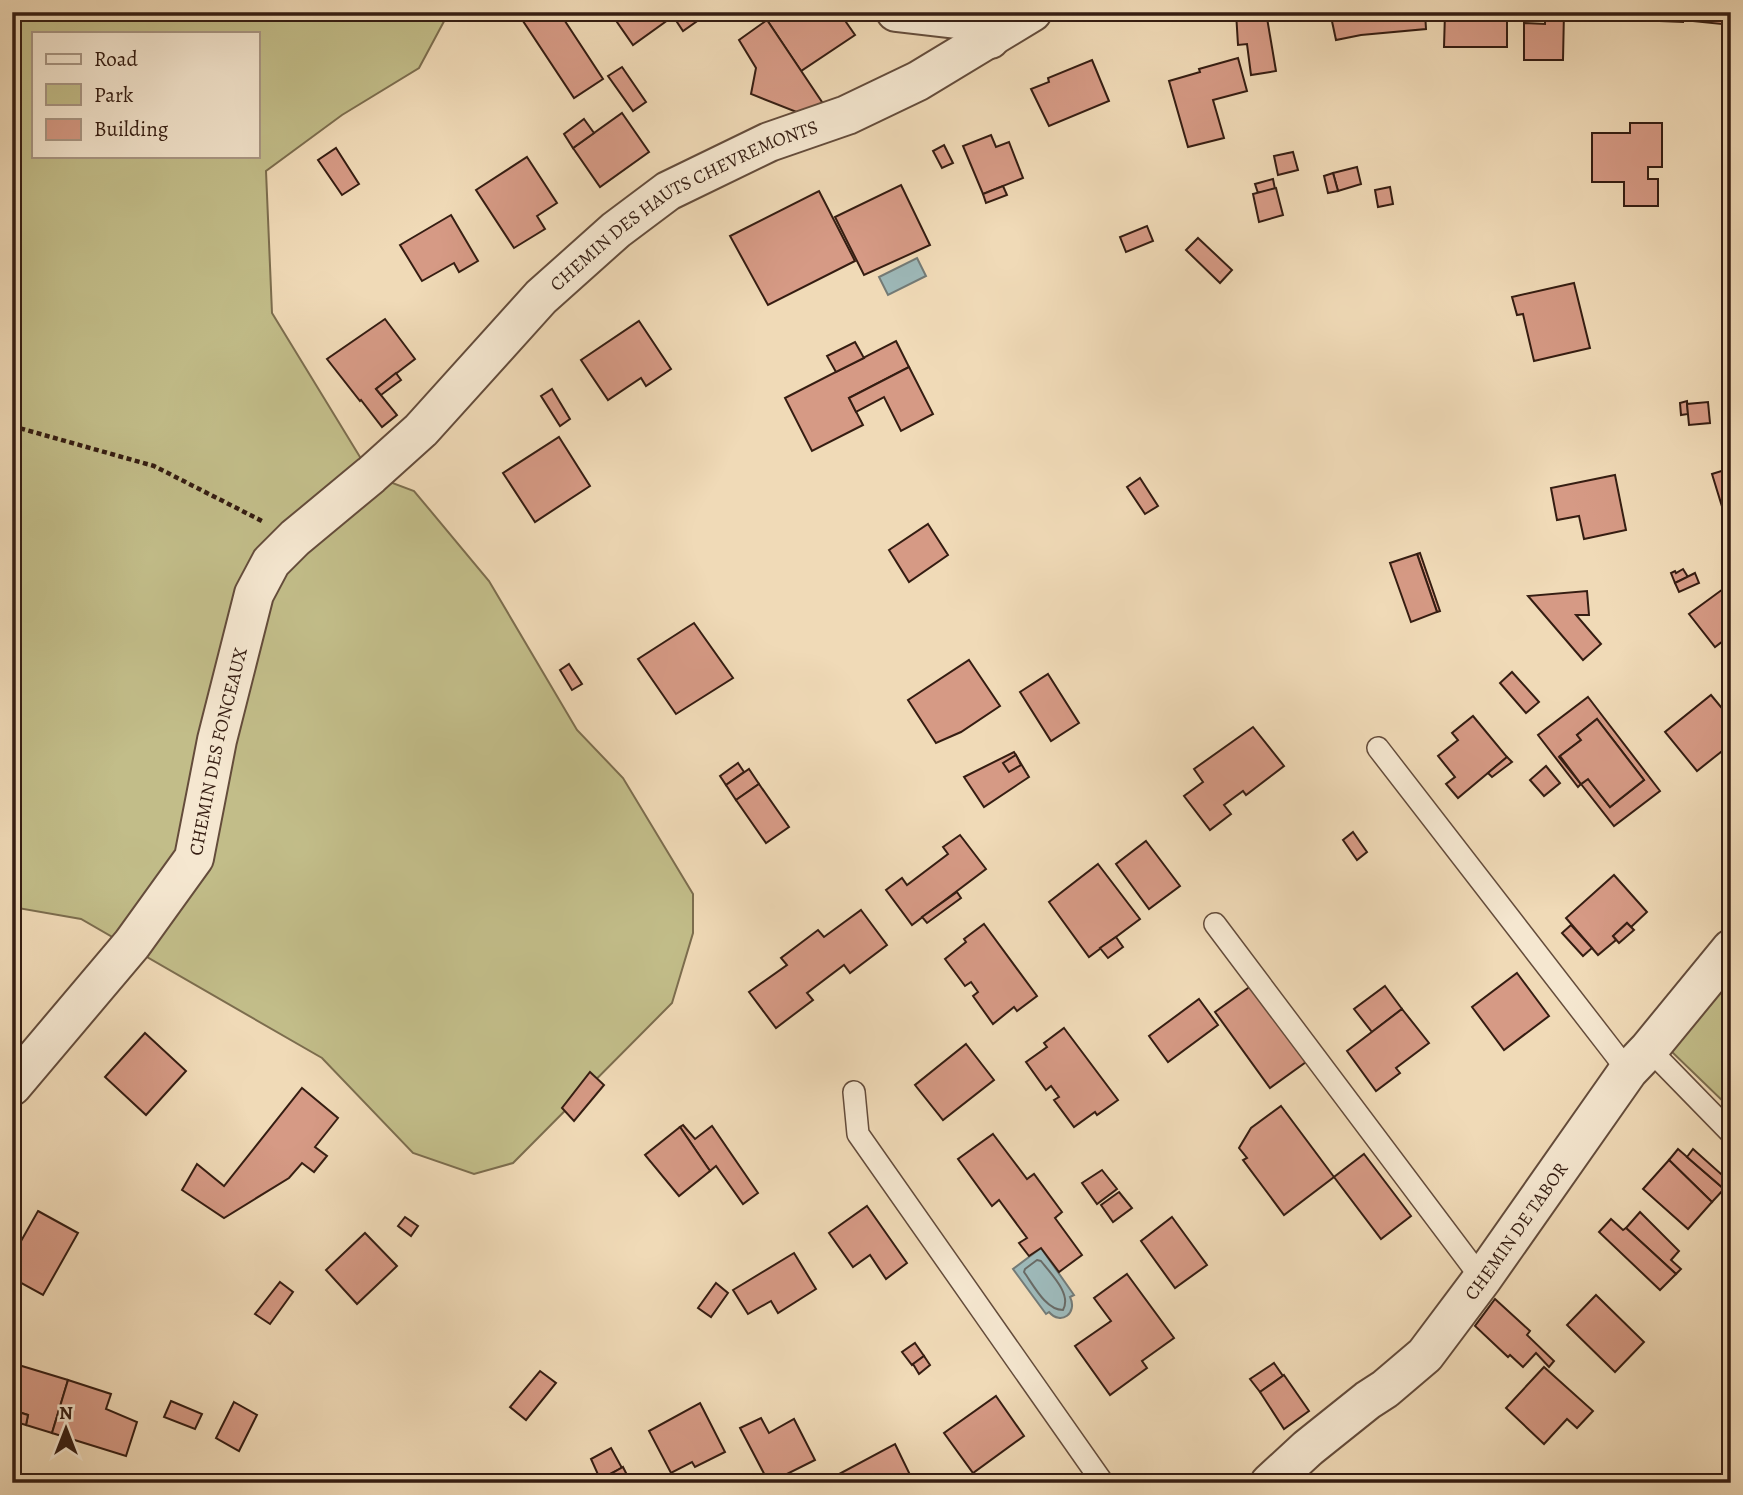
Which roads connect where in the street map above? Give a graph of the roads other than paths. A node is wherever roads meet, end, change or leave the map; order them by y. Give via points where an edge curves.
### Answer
1 (896, 12) edge
2 (1032, 12) edge
3 (990, 39) junction
4 (421, 430) joint
5 (1378, 748) dead end
6 (1215, 924) dead end
7 (1731, 949) edge
8 (1639, 1060) junction
9 (12, 1086) edge
10 (853, 1092) dead end
11 (1731, 1133) edge
12 (1482, 1279) junction
13 (1102, 1483) edge
14 (1270, 1483) edge

1 - 3 street via 965,20
2 - 3 street, CHEMIN DES HAUTS CHEVREMONTS
3 - 4 street, CHEMIN DES HAUTS CHEVREMONTS via 847,115 769,142 668,191 541,296
4 - 9 street, CHEMIN DES FONCEAUX via 271,562 254,594 194,859 132,944
5 - 8 lane
6 - 12 lane
7 - 8 street, CHEMIN DE TABOR
8 - 11 lane
8 - 12 street, CHEMIN DE TABOR
10 - 13 lane via 858,1134
12 - 14 street, CHEMIN DE TABOR via 1426,1355

